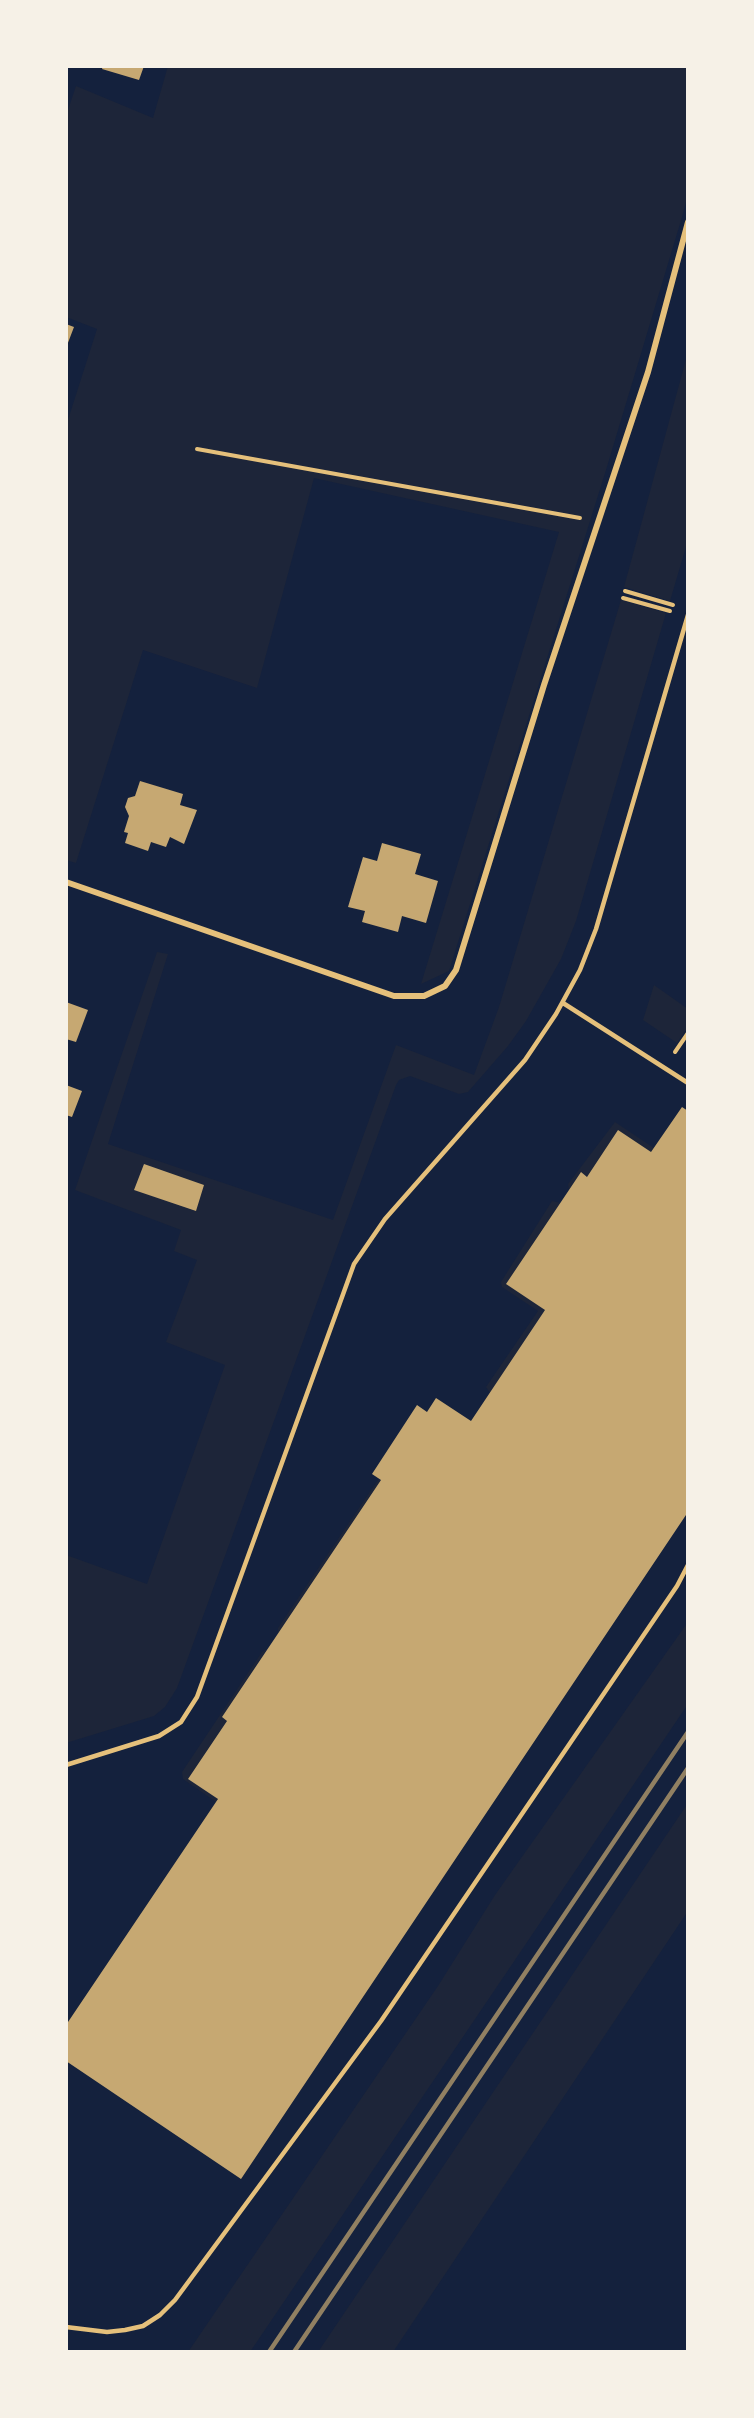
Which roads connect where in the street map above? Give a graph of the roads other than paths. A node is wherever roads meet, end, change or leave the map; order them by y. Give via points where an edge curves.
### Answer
1 (688, 222) edge
2 (688, 615) edge
3 (66, 882) edge
4 (563, 1003) junction
5 (688, 1083) edge
6 (688, 1565) edge
7 (66, 1765) edge
8 (66, 2327) edge

1 - 3 street via 648,372 544,685 456,970 445,986 424,996 394,996
2 - 4 lane via 596,929
4 - 5 lane
4 - 7 lane via 525,1060 385,1219 354,1264 190,1710 171,1730 154,1739
6 - 8 lane via 381,2021 175,2300 143,2326 107,2332

